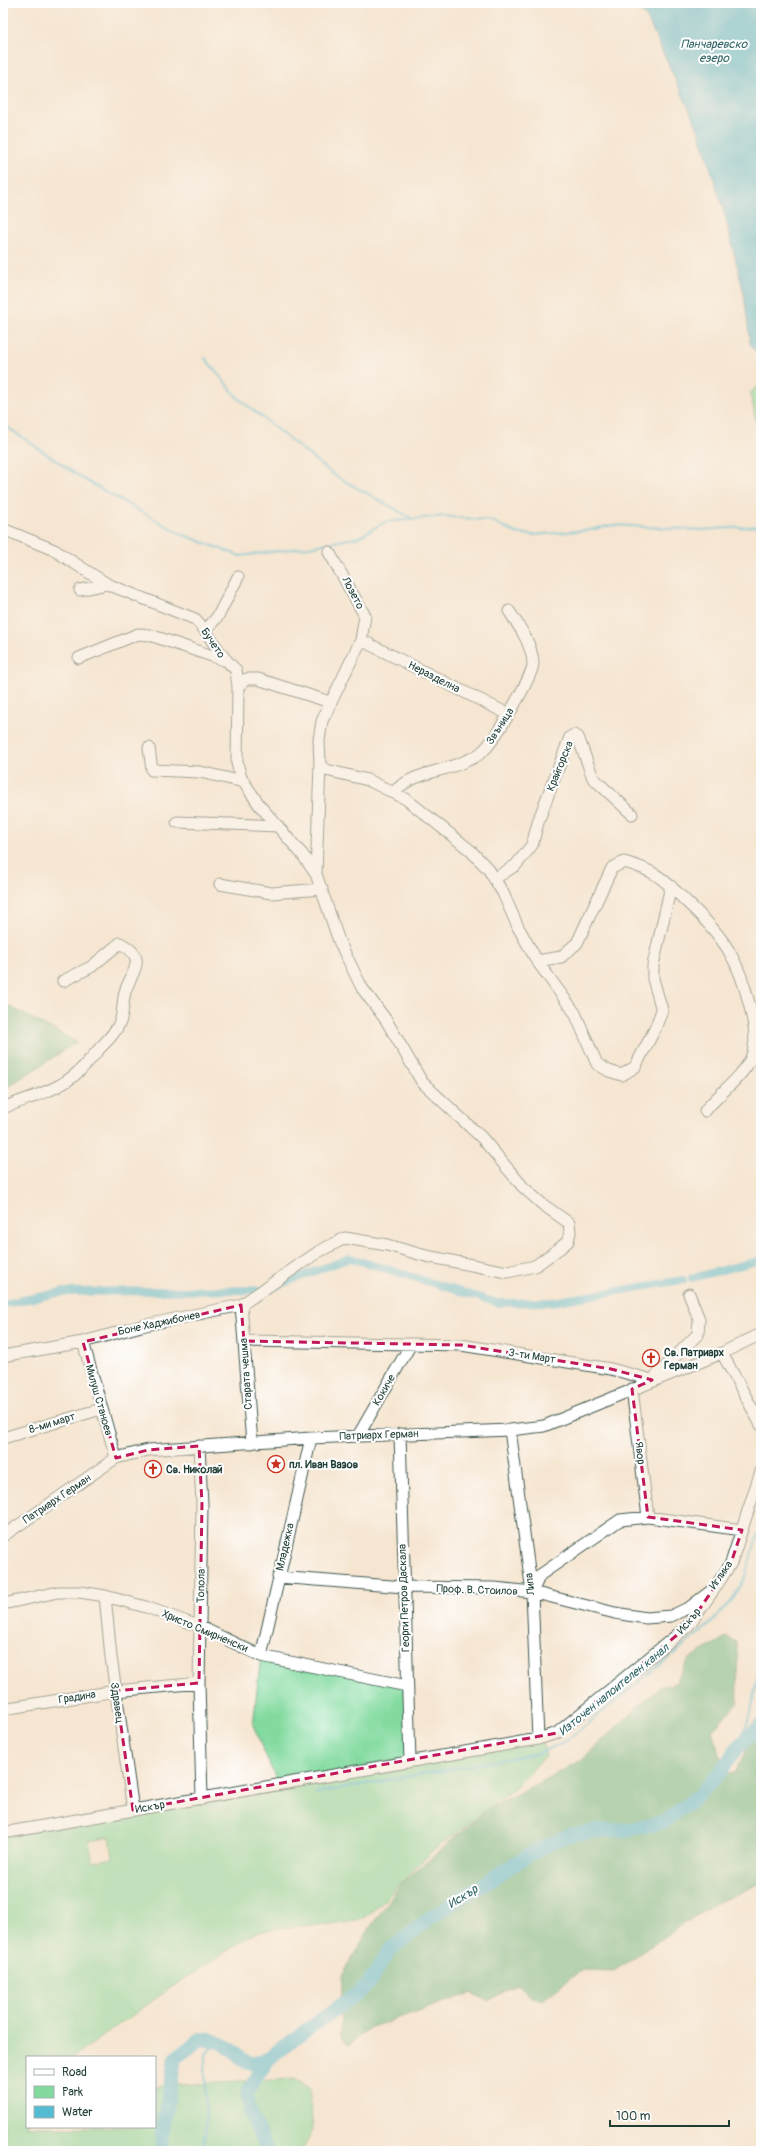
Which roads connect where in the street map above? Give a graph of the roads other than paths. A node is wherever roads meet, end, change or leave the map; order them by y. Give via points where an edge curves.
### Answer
1 (3, 529) edge
2 (329, 552) dead end
3 (238, 577) dead end
4 (107, 584) junction
5 (80, 590) dead end
6 (509, 611) dead end
7 (206, 630) junction
8 (361, 640) junction
9 (78, 658) dead end
10 (224, 660) junction
11 (238, 687) junction
12 (330, 702) junction
13 (508, 714) junction
14 (149, 748) dead end
15 (320, 765) junction
16 (244, 782) junction
17 (394, 792) junction
18 (632, 814) dead end
19 (178, 822) dead end
20 (278, 826) junction
21 (316, 874) junction
22 (494, 879) junction
23 (220, 884) dead end
24 (671, 886) junction
25 (322, 889) junction
26 (537, 961) junction
27 (63, 981) dead end
28 (3, 1108) edge
29 (705, 1110) dead end
30 (689, 1294) dead end
31 (240, 1305) junction
32 (761, 1334) edge
33 (83, 1342) junction
34 (244, 1342) junction
35 (410, 1344) junction
36 (722, 1353) junction
37 (3, 1356) edge
38 (652, 1380) junction
39 (632, 1389) junction
40 (101, 1409) junction
41 (761, 1425) edge
42 (510, 1430) junction
43 (400, 1434) junction
44 (358, 1436) junction
45 (3, 1438) edge
46 (310, 1438) junction
47 (252, 1443) junction
48 (199, 1446) junction
49 (116, 1458) junction
50 (761, 1471) edge
51 (648, 1517) junction
52 (742, 1530) junction
53 (3, 1536) edge
54 (278, 1577) junction
55 (404, 1587) junction
56 (714, 1588) junction
57 (532, 1592) junction
58 (105, 1596) junction
59 (3, 1604) edge
60 (201, 1627) junction
61 (261, 1656) junction
62 (199, 1683) junction
63 (407, 1686) junction
64 (116, 1691) junction
65 (3, 1709) edge
66 (538, 1739) junction
67 (410, 1761) junction
68 (202, 1798) junction
69 (133, 1810) junction
70 (3, 1833) edge

1 - 4 street via 54,550
2 - 8 street, Лозето via 365,616
3 - 7 street via 218,616
4 - 5 street
4 - 7 street, Бучето via 195,619
6 - 13 street, Звъница via 526,637 534,664 524,690
7 - 10 street, Бучето
8 - 12 street, Лозето
8 - 13 street, Неразделна
9 - 10 street via 138,634 150,635
10 - 11 street, Бучето via 236,670
11 - 12 street via 246,679 258,679
11 - 16 street, Бучето via 237,764
12 - 15 street, Лозето via 322,721 319,740
13 - 17 street, Звъница via 485,749 476,756 400,785
14 - 16 street via 152,770 200,772
15 - 17 street via 326,770 368,780
15 - 21 street, Лозето
16 - 20 street, Бучето via 260,806
17 - 22 street via 459,841 489,870
18 - 22 street, Крайгорска via 593,778 578,737 574,735 570,737 539,819 532,845 516,864
19 - 20 street
20 - 21 street, Бучето
21 - 25 street, Боне Хаджибонев
22 - 26 street
23 - 25 street via 271,893
24 - 26 street via 646,868 624,862 612,868 577,943 561,957
24 - 26 street via 653,965 653,979 662,1010 635,1067 622,1075 596,1064 575,1013
24 - 29 street via 706,920 728,948 741,973 753,1020 755,1040 750,1059 729,1086 718,1094
25 - 31 street, Боне Хаджибонев via 349,964 362,988 404,1047 422,1082 482,1138 523,1187 569,1223 570,1232 568,1241 536,1266 507,1272 345,1238 318,1252
27 - 28 street via 91,967 120,943 137,961 137,968 125,994 121,1020 116,1031 97,1052 75,1075 60,1085
30 - 38 street via 699,1319 698,1334
31 - 33 street, Боне Хаджибонев via 141,1326
31 - 34 street, Старата чешма
32 - 36 street, Патриарх Герман
33 - 37 street, Боне Хаджибонев
33 - 40 street, Милуш Станоев
34 - 35 street, 3-ти Март
34 - 47 street, Старата чешма
35 - 38 street, 3-ти Март via 461,1345 611,1369
35 - 44 street, Кокиче
36 - 38 street, Патриарх Герман
36 - 41 street
38 - 39 street, Патриарх Герман
39 - 42 street, Патриарх Герман via 544,1426
39 - 51 street, Явор
40 - 45 street, 8-ми март
40 - 49 street, Милуш Станоев
42 - 43 street, Патриарх Герман
42 - 57 street, Липа
43 - 44 street, Патриарх Герман
43 - 55 street, Георги Петров Даскала
44 - 46 street, Патриарх Герман
46 - 47 street, Патриарх Герман
46 - 54 street, Младежка
47 - 48 street, Патриарх Герман
48 - 49 street, Патриарх Герман via 148,1450
48 - 60 street, Топола via 202,1504
49 - 53 street, Патриарх Герман
50 - 52 street, Иглика
51 - 52 street, Проф. В. Стоилов
51 - 57 street, Проф. В. Стоилов via 630,1517 611,1525 540,1575
52 - 56 street, Иглика via 731,1563
54 - 55 street, Проф. В. Стоилов
54 - 61 street, Младежка
55 - 57 street, Проф. В. Стоилов via 495,1588
55 - 63 street, Георги Петров Даскала
56 - 57 street, Иглика via 671,1616 646,1618 615,1613
56 - 66 street, Искър via 688,1626 665,1646 557,1733
57 - 66 street, Липа
58 - 59 street, Христо Смирненски via 58,1592
58 - 60 street, Христо Смирненски via 146,1607
58 - 64 street, Здравец
60 - 61 street, Христо Смирненски
60 - 62 street, Топола
61 - 63 street, Христо Смирненски
62 - 64 street, Градина
62 - 68 street, Топола
63 - 67 street, Георги Петров Даскала
64 - 65 street, Градина
64 - 69 street, Здравец
66 - 67 street, Искър
67 - 68 street, Искър
68 - 69 street, Искър
69 - 70 street, Искър

